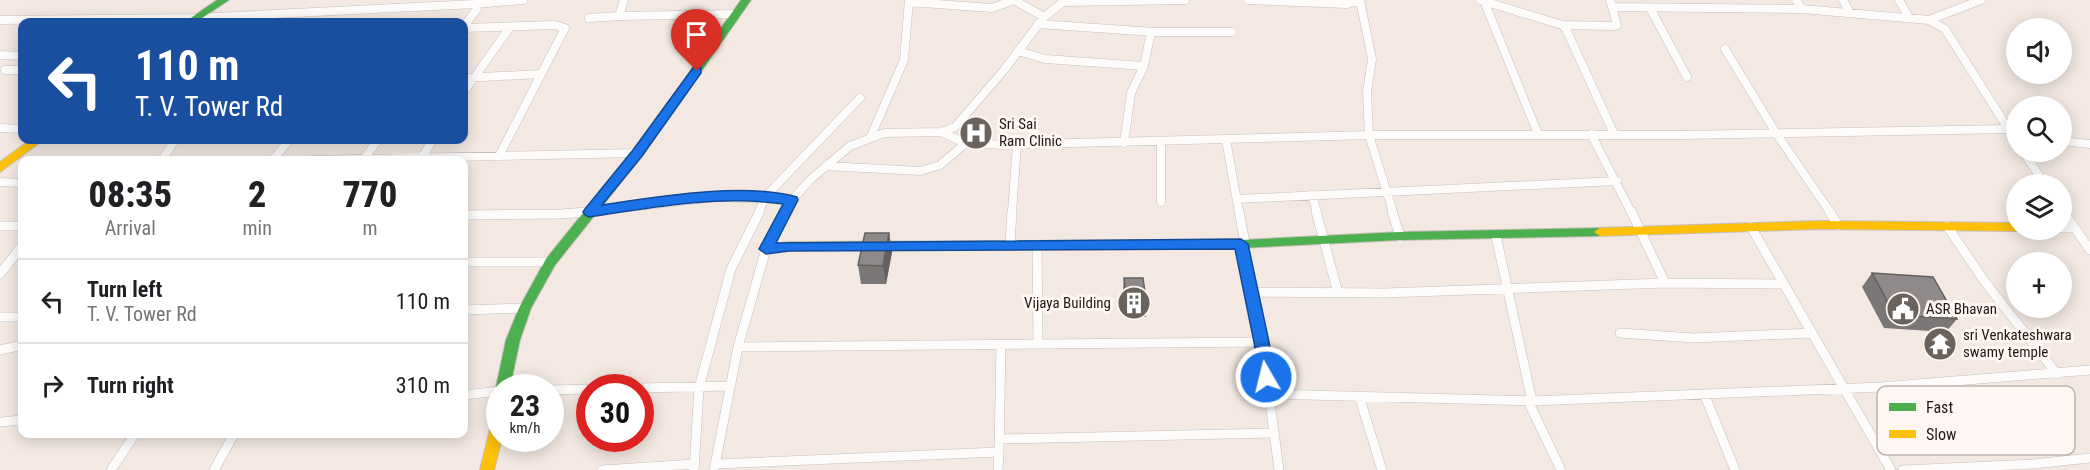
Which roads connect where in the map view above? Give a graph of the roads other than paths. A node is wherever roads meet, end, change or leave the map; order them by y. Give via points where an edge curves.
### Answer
1 (224, 0) edge
2 (523, 0) edge
3 (624, 0) edge
4 (746, 0) edge
5 (1014, 0) edge
6 (1185, 0) edge
7 (1248, 0) edge
8 (1360, 0) edge
9 (1482, 0) edge
10 (1680, 0) edge
11 (1796, 0) edge
12 (1843, 0) edge
13 (1899, 0) edge
14 (1981, 0) edge
15 (909, 1) edge
16 (1156, 1) edge
17 (1611, 3) edge
18 (475, 4) junction
19 (1650, 8) junction
20 (1684, 9) junction
21 (1802, 9) junction
22 (1850, 13) junction
23 (736, 14) junction
24 (619, 16) junction
25 (1044, 17) junction
26 (196, 18) edge
27 (228, 18) edge
28 (589, 18) dead end
29 (1909, 18) junction
30 (0, 20) edge
31 (18, 20) edge
32 (1929, 20) junction
33 (468, 21) edge
34 (1038, 24) junction
35 (1562, 25) junction
36 (468, 27) edge
37 (510, 27) junction
38 (1151, 32) junction
39 (1232, 32) dead end
40 (1725, 49) dead end
41 (1018, 51) junction
42 (0, 55) edge
43 (18, 56) edge
44 (1144, 66) junction
45 (5, 70) dead end
46 (18, 70) edge
47 (540, 74) junction
48 (473, 77) junction
49 (1687, 77) dead end
50 (468, 78) edge
51 (468, 85) edge
52 (860, 98) dead end
53 (2006, 126) edge
54 (0, 128) edge
55 (18, 129) edge
56 (2006, 129) edge
57 (941, 132) junction
58 (1776, 133) junction
59 (1538, 134) junction
60 (1592, 134) junction
61 (1614, 134) junction
62 (1369, 135) junction
63 (871, 136) junction
64 (1226, 140) junction
65 (1161, 142) junction
66 (966, 143) junction
67 (1124, 143) junction
68 (2072, 143) edge
69 (32, 144) edge
70 (286, 144) edge
71 (2089, 144) edge
72 (1017, 145) junction
73 (638, 153) junction
74 (276, 156) edge
75 (499, 156) junction
76 (468, 157) edge
77 (826, 166) junction
78 (0, 168) edge
79 (1617, 181) junction
80 (0, 182) edge
81 (18, 183) edge
82 (1386, 191) junction
83 (1312, 195) junction
84 (765, 196) junction
85 (1237, 199) junction
86 (792, 200) junction
87 (1161, 202) dead end
88 (589, 212) junction
89 (468, 215) edge
90 (2072, 224) edge
91 (1838, 225) junction
92 (0, 226) edge
93 (18, 226) edge
94 (1947, 226) junction
95 (1751, 227) junction
96 (2006, 227) edge
97 (2075, 228) joint
98 (1641, 231) junction
99 (1400, 236) junction
100 (1496, 236) junction
101 (1326, 240) junction
102 (1243, 244) junction
103 (1010, 245) junction
104 (1037, 245) junction
105 (766, 249) junction
106 (2090, 250) edge
107 (18, 251) edge
108 (468, 262) edge
109 (550, 262) junction
110 (0, 274) edge
111 (1665, 283) junction
112 (1783, 284) junction
113 (1507, 287) junction
114 (1251, 292) junction
115 (1338, 293) junction
116 (525, 308) junction
117 (468, 310) edge
118 (0, 317) edge
119 (18, 317) edge
120 (1620, 333) dead end
121 (1812, 333) junction
122 (1262, 342) junction
123 (1038, 344) junction
124 (1000, 345) junction
125 (18, 346) edge
126 (738, 347) junction
127 (0, 350) edge
128 (2090, 370) edge
129 (506, 374) edge
130 (2057, 374) junction
131 (730, 386) junction
132 (1877, 386) edge
133 (1883, 386) edge
134 (654, 388) edge
135 (699, 388) junction
136 (1843, 388) junction
137 (486, 392) edge
138 (468, 394) edge
139 (1269, 394) junction
140 (1359, 396) junction
141 (1705, 396) junction
142 (1530, 401) junction
143 (18, 420) edge
144 (0, 422) edge
145 (1274, 433) junction
146 (132, 438) edge
147 (232, 438) edge
148 (999, 440) junction
149 (1877, 446) edge
150 (491, 452) edge
151 (999, 452) junction
152 (1882, 455) edge
153 (2090, 458) edge
154 (834, 464) edge
155 (695, 467) edge
156 (715, 467) edge
157 (2036, 467) edge
158 (111, 470) edge
159 (214, 470) edge
160 (487, 470) edge
161 (602, 470) edge
162 (998, 470) edge
163 (1280, 470) edge
164 (1382, 470) edge
165 (1561, 470) edge
166 (1735, 470) edge
167 (1891, 470) edge
168 (1903, 470) edge

1 - 26 street
2 - 18 street
3 - 24 street
4 - 23 street
5 - 15 street via 992,8
5 - 25 street
6 - 16 street
7 - 8 street via 1347,4
8 - 62 street via 1372,59 1366,92
9 - 35 street
9 - 59 street
10 - 20 street
11 - 21 street
12 - 22 street
13 - 29 street
14 - 32 street
15 - 63 street via 904,60
16 - 25 street via 1068,1
17 - 19 street
17 - 35 street via 1617,25
18 - 27 street
18 - 33 street via 477,9
19 - 20 street
19 - 49 street
20 - 21 street
21 - 22 street
22 - 29 street
23 - 24 street
23 - 73 street
24 - 28 street
25 - 34 street
29 - 32 street
30 - 31 street
32 - 53 street via 1945,28
34 - 38 street
34 - 41 street
35 - 61 street
36 - 37 street
37 - 47 street via 565,28
37 - 48 street
38 - 39 street
38 - 44 street
40 - 58 street
41 - 44 street via 1045,59
41 - 57 street via 968,114 955,127
42 - 43 street
44 - 67 street via 1131,93
45 - 46 street
47 - 48 street
47 - 75 street
48 - 50 street
48 - 51 street
52 - 84 street
54 - 55 street
56 - 58 street
57 - 63 street via 901,131
57 - 66 street
58 - 61 street
58 - 91 street
59 - 60 street
59 - 62 street
60 - 61 street
60 - 79 street
62 - 64 street
62 - 82 street
63 - 77 street via 850,146
64 - 65 street
64 - 85 street
65 - 67 street
65 - 87 street
66 - 72 street
66 - 77 street via 945,164 933,169
67 - 72 street
68 - 71 street
69 - 78 street
70 - 74 street
72 - 103 street
73 - 75 street
73 - 88 street
75 - 76 street
77 - 86 street
79 - 82 street
79 - 98 street
80 - 81 street
82 - 83 street
82 - 99 street
83 - 85 street
83 - 101 street
84 - 86 street
84 - 88 street via 671,200
84 - 135 street via 732,269
85 - 102 street
86 - 105 street
88 - 89 street
88 - 109 street
90 - 97 street
91 - 94 street
91 - 95 street
92 - 93 street
94 - 96 street
94 - 130 street
95 - 98 street
95 - 112 street
97 - 106 street
98 - 100 street
98 - 111 street
99 - 100 street
99 - 101 street
100 - 113 street
101 - 102 street
101 - 115 street
102 - 104 street
102 - 114 street
103 - 104 street
103 - 105 street
104 - 123 street
105 - 126 street
107 - 110 street
108 - 109 street
109 - 116 street
111 - 112 street
111 - 113 street
112 - 121 street
113 - 115 street
113 - 142 street
114 - 115 street
114 - 122 street
116 - 117 street
116 - 129 street
118 - 119 street
120 - 121 street via 1694,338
121 - 136 street
122 - 123 street
122 - 139 street
123 - 124 street
124 - 126 street
124 - 148 street
125 - 127 street
126 - 131 street
128 - 130 street
130 - 133 street
131 - 135 street
131 - 156 street
132 - 136 street
134 - 135 street
135 - 155 street
136 - 141 street
136 - 149 street
137 - 138 street
139 - 140 street
139 - 145 street
140 - 142 street
140 - 164 street
141 - 142 street
141 - 166 street
142 - 165 street
143 - 144 street
145 - 148 street
145 - 163 street
146 - 158 street
147 - 159 street
148 - 151 street
150 - 160 street
151 - 154 street
151 - 162 street
152 - 167 street
153 - 157 street
154 - 156 street
155 - 161 street
157 - 168 street

